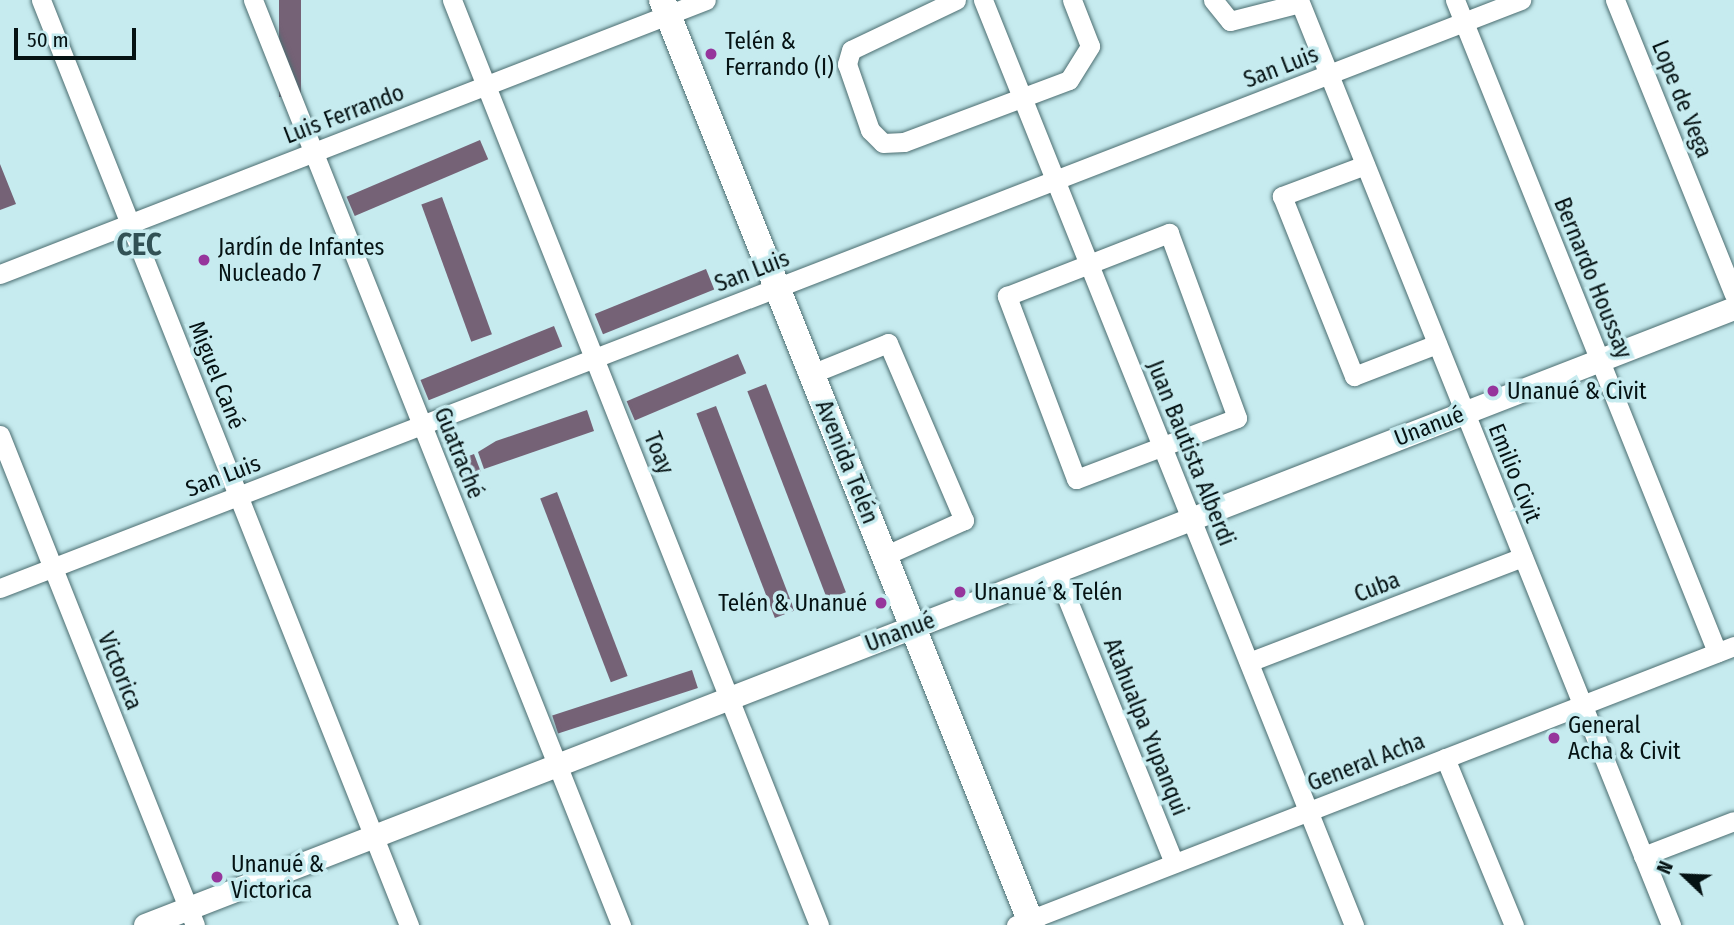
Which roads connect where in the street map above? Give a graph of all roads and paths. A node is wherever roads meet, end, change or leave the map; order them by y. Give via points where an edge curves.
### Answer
1 (41, 0) edge
2 (253, 0) edge
3 (452, 0) edge
4 (706, 0) edge
5 (956, 0) edge
6 (983, 0) edge
7 (1072, 0) edge
8 (1213, 0) edge
9 (1455, 0) edge
10 (1521, 0) edge
11 (1615, 0) edge
12 (1299, 1) edge
13 (665, 7) edge
14 (1464, 22) junction
15 (1329, 75) junction
16 (486, 85) junction
17 (1021, 97) junction
18 (313, 152) junction
19 (1365, 165) junction
20 (1055, 180) junction
21 (130, 224) junction
22 (1089, 264) junction
23 (0, 274) edge
24 (777, 288) junction
25 (1734, 294) edge
26 (1734, 308) edge
27 (1437, 344) junction
28 (594, 358) junction
29 (1599, 360) junction
30 (811, 374) junction
31 (1465, 412) junction
32 (422, 425) junction
33 (0, 435) edge
34 (1162, 447) junction
35 (238, 496) junction
36 (1191, 519) junction
37 (884, 556) junction
38 (1523, 557) junction
39 (53, 568) junction
40 (1056, 571) junction
41 (0, 588) edge
42 (913, 627) junction
43 (1725, 649) edge
44 (1248, 662) junction
45 (729, 698) junction
46 (1582, 705) junction
47 (1445, 758) junction
48 (557, 765) junction
49 (1308, 811) junction
50 (1734, 821) edge
51 (373, 836) junction
52 (1643, 856) junction
53 (1174, 863) junction
54 (192, 917) edge
55 (1026, 923) edge
56 (145, 925) edge
57 (409, 925) edge
58 (621, 925) edge
59 (819, 925) edge
60 (1354, 925) edge
61 (1514, 925) edge
62 (1671, 925) edge

1 - 21 street, Miguel Cané
2 - 18 street, Guatraché
3 - 16 street, Toay
4 - 13 street, Luis Ferrando
5 - 17 street via 851,50 847,64 870,130 883,143 904,142
6 - 17 street, Juan Bautista Alberdi
7 - 17 street via 1090,46 1082,66 1069,80
8 - 12 street via 1230,21
9 - 14 street, Bernardo Houssay
10 - 14 street, San Luis
11 - 25 street, Lope de Vega
12 - 15 street, Emilio Civit
13 - 16 street, Luis Ferrando
13 - 24 main road, Avenida Telén
14 - 15 street, San Luis
14 - 29 street, Bernardo Houssay
15 - 19 street, Emilio Civit
15 - 20 street, San Luis
16 - 18 street, Luis Ferrando
16 - 28 street, Toay
17 - 20 street, Juan Bautista Alberdi
18 - 21 street, Luis Ferrando
18 - 32 street, Guatraché
19 - 27 street, Emilio Civit
19 - 27 street via 1282,197 1354,376
20 - 22 street, Juan Bautista Alberdi
20 - 24 street, San Luis
21 - 23 street, Luis Ferrando
21 - 35 street, Miguel Cané
22 - 34 street, Juan Bautista Alberdi
22 - 34 street via 1169,233 1237,418
22 - 34 street via 1007,296 1076,480
24 - 28 street, San Luis
24 - 30 main road, Avenida Telén
26 - 29 street, Unanué
27 - 31 street, Emilio Civit
28 - 32 street, San Luis
28 - 45 street, Toay
29 - 31 street, Unanué
29 - 43 street, Bernardo Houssay
30 - 37 main road, Avenida Telén
30 - 37 street via 888,343 964,520
31 - 36 street, Unanué
31 - 38 street, Emilio Civit
32 - 35 street, San Luis
32 - 48 street, Guatraché
33 - 39 street, Victorica
34 - 36 street, Juan Bautista Alberdi
35 - 39 street, San Luis
35 - 51 street, Miguel Cané
36 - 40 street, Unanué
36 - 44 street, Juan Bautista Alberdi
37 - 42 main road, Avenida Telén
38 - 44 street, Cuba
38 - 46 street, Emilio Civit
39 - 41 street, San Luis
39 - 54 street, Victorica
40 - 42 street, Unanué
40 - 53 street, Atahualpa Yupanqui
42 - 45 street, Unanué
42 - 55 main road, Avenida Telén
43 - 46 street, General Acha
44 - 49 street, Juan Bautista Alberdi
45 - 48 street, Unanué
45 - 59 street, Toay
46 - 47 street, General Acha
46 - 52 street, Emilio Civit
47 - 49 street, General Acha
47 - 61 street
48 - 51 street, Unanué
48 - 58 street, Guatraché
49 - 53 street, General Acha
49 - 60 street, Juan Bautista Alberdi
50 - 52 street
51 - 54 street, Unanué
51 - 57 street, Miguel Cané
52 - 62 street, Emilio Civit
53 - 55 street, General Acha
54 - 56 street, Unanué

